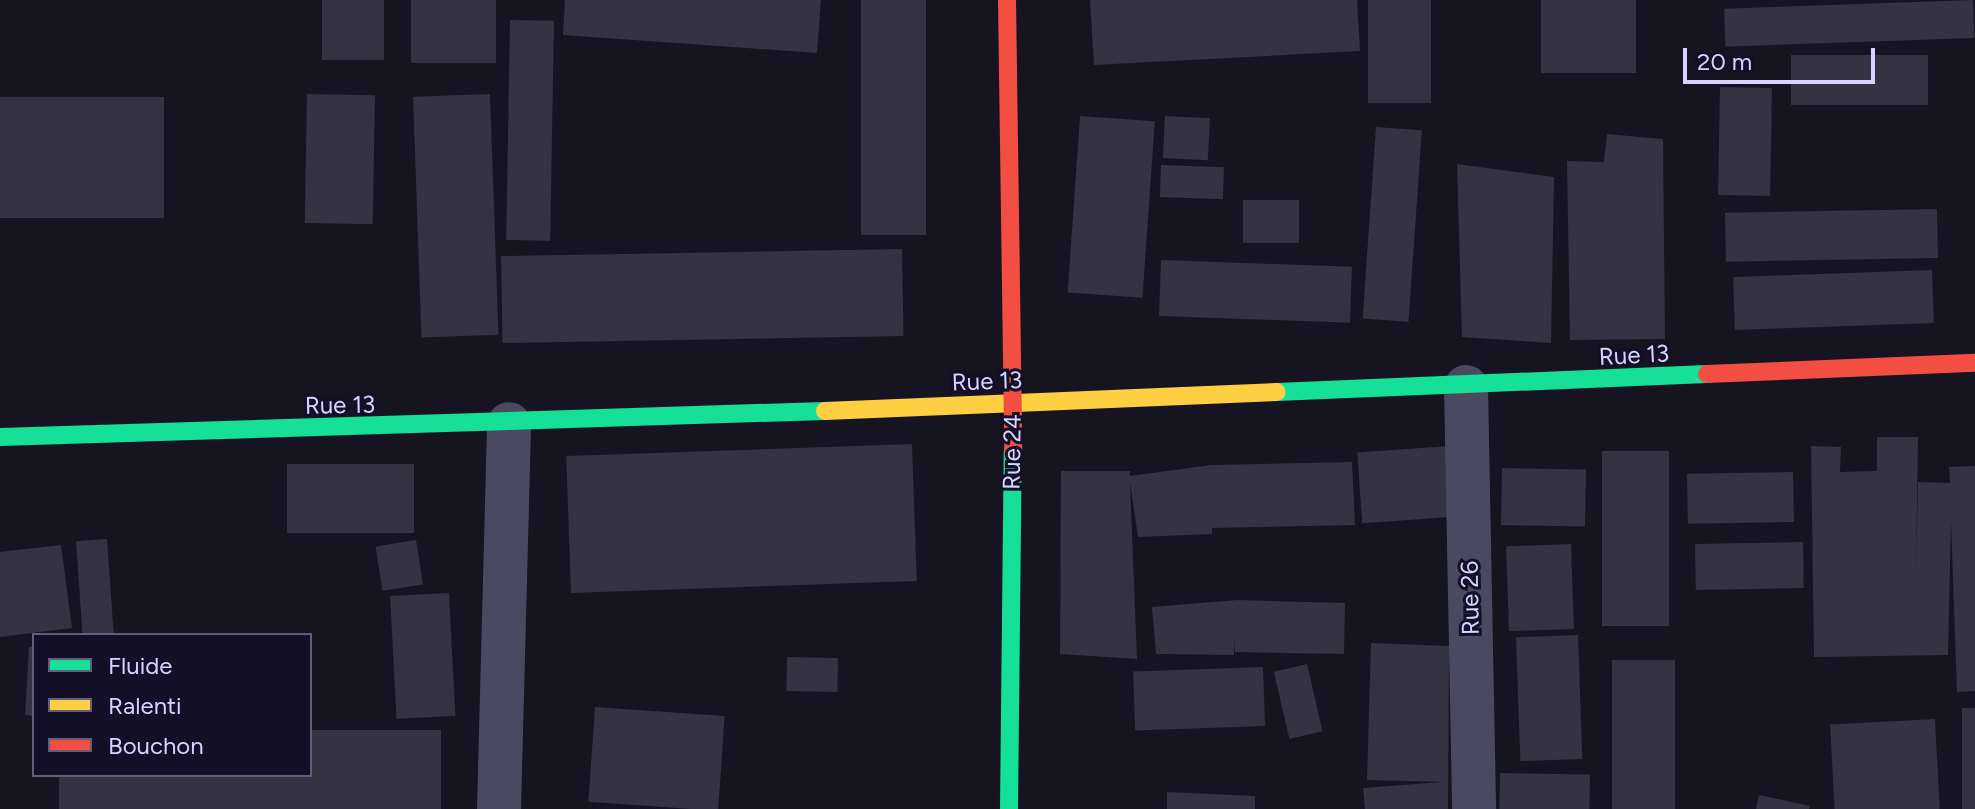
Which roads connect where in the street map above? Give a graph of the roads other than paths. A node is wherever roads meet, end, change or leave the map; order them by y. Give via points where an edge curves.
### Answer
1 (1007, 0) edge
2 (1975, 363) edge
3 (1466, 387) junction
4 (1013, 403) junction
5 (509, 424) junction
6 (0, 437) edge
7 (499, 809) edge
8 (1009, 809) edge
9 (1474, 809) edge

1 - 4 street, Rue 24
2 - 3 street, Rue 13
3 - 4 street, Rue 13
3 - 9 street, Rue 26
4 - 5 street, Rue 13
4 - 8 street, Rue 24
5 - 6 street, Rue 13
5 - 7 street

